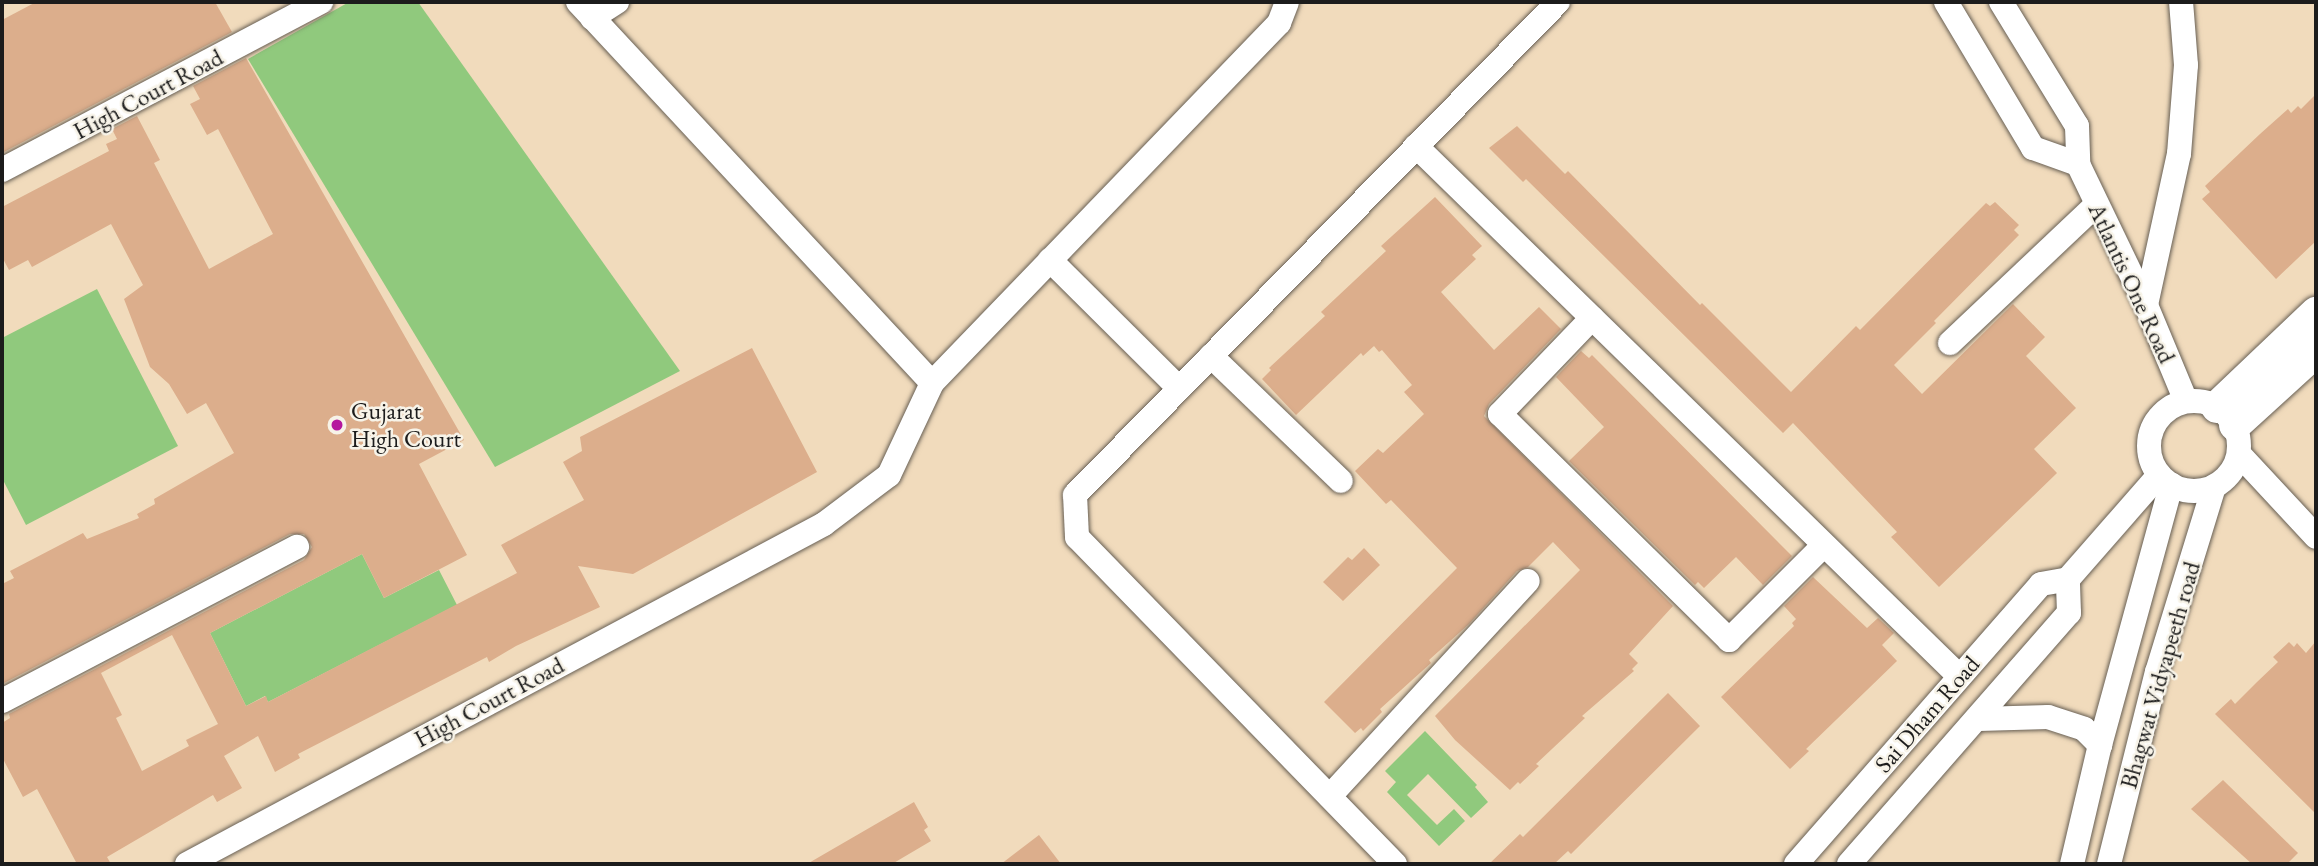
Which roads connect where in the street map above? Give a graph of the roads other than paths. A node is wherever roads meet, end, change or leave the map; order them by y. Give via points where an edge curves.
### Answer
1 (321, 2) edge
2 (617, 2) edge
3 (1287, 2) edge
4 (1558, 2) edge
5 (1946, 2) edge
6 (2001, 2) edge
7 (2181, 2) edge
8 (289, 9) edge
9 (585, 10) edge
10 (1416, 146) junction
11 (2078, 164) junction
12 (2, 170) edge
13 (2096, 205) junction
14 (1050, 261) junction
15 (2146, 305) junction
16 (2316, 313) edge
17 (1592, 318) junction
18 (1950, 343) dead end
19 (2316, 351) edge
20 (1211, 356) junction
21 (932, 383) junction
22 (1179, 388) junction
23 (2186, 401) junction
24 (2231, 429) junction
25 (2165, 480) junction
26 (1340, 481) dead end
27 (2214, 487) junction
28 (2316, 537) edge
29 (1825, 545) junction
30 (297, 547) dead end
31 (2068, 579) junction
32 (1528, 581) dead end
33 (1959, 676) junction
34 (2, 701) edge
35 (1979, 719) junction
36 (2100, 745) junction
37 (1330, 796) junction
38 (187, 864) edge
39 (1395, 864) edge
40 (1796, 864) edge
41 (1849, 864) edge
42 (2072, 864) edge
43 (2109, 864) edge

1 - 8 street, High Court Road
2 - 9 street
3 - 14 street, High Court Road via 1279,23
4 - 10 street
5 - 11 street via 2033,148
6 - 11 street, Atlantis One Road via 2077,125
7 - 15 street via 2186,65 2179,154
8 - 12 street, High Court Road
9 - 21 street
10 - 17 street
10 - 20 street
11 - 13 street, Atlantis One Road
13 - 15 street, Atlantis One Road
13 - 18 street
14 - 21 street, High Court Road
14 - 22 street
15 - 23 street, Atlantis One Road
16 - 24 main road
17 - 29 street
17 - 29 street via 1500,414 1729,640
19 - 24 main road
20 - 22 street
20 - 26 street
21 - 38 street, High Court Road via 889,475 824,524
22 - 37 street via 1075,495 1077,537
23 - 24 street via 2201,401
23 - 25 street via 2159,417 2151,431 2148,446
24 - 27 street via 2235,467
24 - 28 street
25 - 27 street via 2186,491
25 - 31 street
25 - 36 street
27 - 43 street, Bhagwat Vidyapeeth road via 2157,672
29 - 33 street
30 - 34 street
31 - 33 street, Sai Dham Road via 2041,584
31 - 35 street, Sai Dham Road via 2069,613
32 - 37 street
33 - 40 street, Sai Dham Road
35 - 36 street via 2048,717 2084,729
35 - 41 street, Sai Dham Road
36 - 42 street
37 - 39 street

